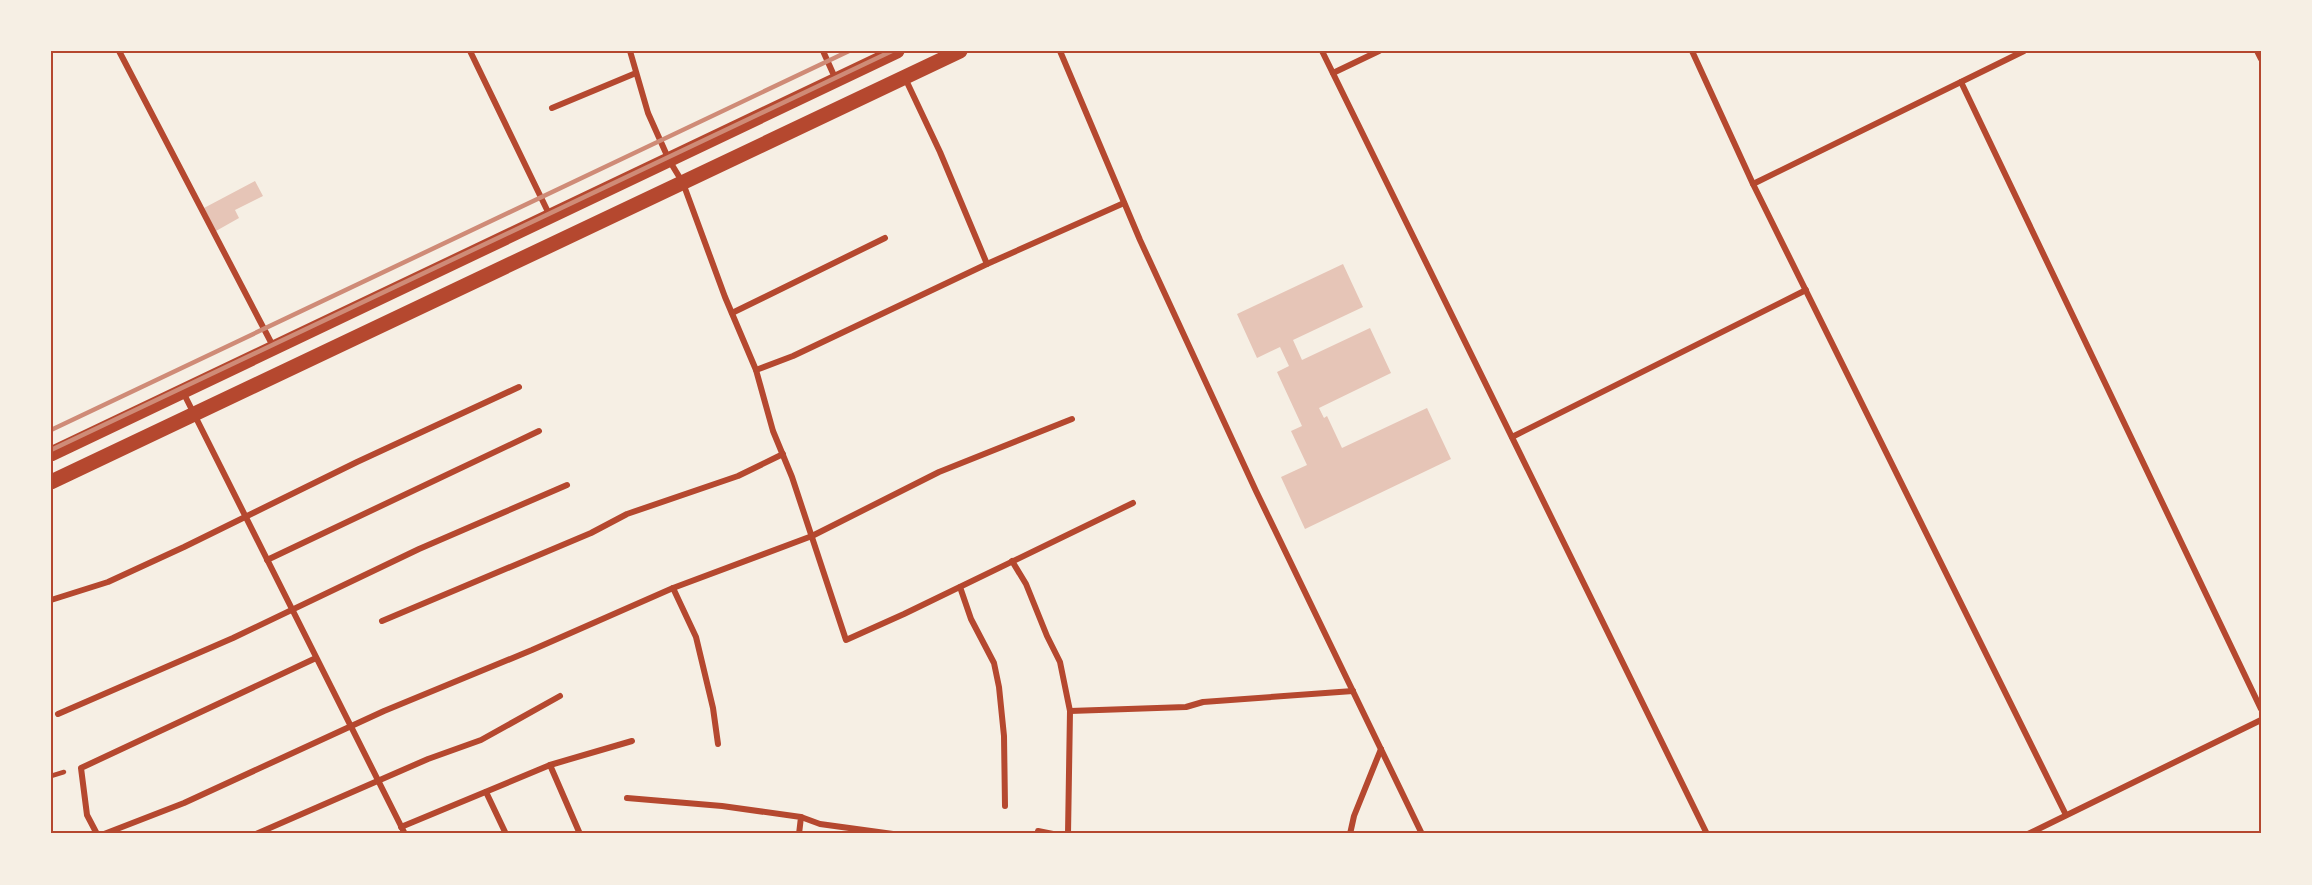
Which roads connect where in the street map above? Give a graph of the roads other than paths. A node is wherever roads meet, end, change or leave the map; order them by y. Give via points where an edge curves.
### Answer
1 (119, 51) edge
2 (470, 51) edge
3 (630, 51) edge
4 (823, 51) edge
5 (897, 51) edge
6 (960, 51) edge
7 (1060, 51) edge
8 (1322, 51) edge
9 (1379, 51) edge
10 (1692, 51) edge
11 (2024, 51) edge
12 (2257, 51) edge
13 (2261, 59) edge
14 (636, 73) junction
15 (1333, 73) junction
16 (905, 77) junction
17 (836, 80) junction
18 (1961, 82) junction
19 (552, 108) dead end
20 (669, 160) junction
21 (683, 183) junction
22 (1753, 184) junction
23 (1124, 203) junction
24 (551, 217) junction
25 (885, 238) dead end
26 (987, 264) junction
27 (1806, 290) junction
28 (732, 312) junction
29 (274, 348) junction
30 (756, 370) junction
31 (519, 387) dead end
32 (182, 392) junction
33 (194, 414) junction
34 (1072, 419) dead end
35 (539, 431) dead end
36 (1512, 437) junction
37 (51, 454) edge
38 (783, 454) junction
39 (51, 482) edge
40 (567, 485) dead end
41 (1133, 503) dead end
42 (246, 517) junction
43 (812, 536) junction
44 (267, 560) junction
45 (1012, 561) junction
46 (960, 587) junction
47 (673, 588) junction
48 (51, 600) edge
49 (292, 610) junction
50 (382, 621) dead end
51 (316, 658) junction
52 (1353, 691) junction
53 (560, 696) dead end
54 (2261, 709) edge
55 (1070, 711) junction
56 (58, 714) dead end
57 (2261, 720) edge
58 (351, 727) junction
59 (632, 741) dead end
60 (718, 744) dead end
61 (1381, 749) junction
62 (550, 765) junction
63 (64, 772) dead end
64 (51, 776) edge
65 (378, 781) junction
66 (486, 792) junction
67 (627, 798) dead end
68 (1005, 806) dead end
69 (2066, 815) junction
70 (801, 817) junction
71 (401, 827) junction
72 (1038, 831) dead end
73 (97, 834) edge
74 (104, 834) edge
75 (256, 834) edge
76 (405, 834) edge
77 (506, 834) edge
78 (579, 834) edge
79 (799, 834) edge
80 (893, 834) edge
81 (1053, 834) edge
82 (1068, 834) edge
83 (1350, 834) edge
84 (1422, 834) edge
85 (1707, 834) edge
86 (2028, 834) edge

1 - 29 street
2 - 24 street
3 - 14 street
4 - 17 street
5 - 17 main road
6 - 16 main road
7 - 23 street
8 - 15 street
9 - 15 street
10 - 22 street
11 - 18 street
12 - 13 street
14 - 19 street
14 - 20 street
15 - 36 street
16 - 21 main road
16 - 26 street
17 - 20 main road
18 - 22 street
18 - 54 street
20 - 21 street
20 - 24 main road
21 - 28 street
21 - 33 main road
22 - 27 street
23 - 26 street
23 - 52 street
24 - 29 main road
25 - 28 street
26 - 30 street
27 - 36 street
27 - 69 street
28 - 30 street
29 - 32 main road
30 - 38 street
31 - 42 street
32 - 33 street
32 - 37 main road
33 - 39 main road
33 - 42 street
34 - 43 street via 939,472
35 - 44 street
36 - 85 street
38 - 43 street
38 - 50 street via 738,476 627,514 591,533
40 - 49 street
41 - 45 street
42 - 44 street
42 - 48 street via 108,582
43 - 46 street via 846,640
43 - 47 street
44 - 49 street
45 - 46 street
45 - 55 street via 1060,662
46 - 68 street via 971,619 994,663 999,687
47 - 58 street
47 - 60 street via 696,637
49 - 51 street
49 - 56 street
51 - 58 street
51 - 73 street via 81,768 87,815
52 - 55 street via 1203,702 1186,707
52 - 61 street
53 - 65 street via 481,740
55 - 82 street
57 - 69 street
58 - 65 street
58 - 74 street via 184,803
59 - 62 street
61 - 83 street
61 - 84 street
62 - 66 street
62 - 78 street
63 - 64 lane
65 - 71 street
65 - 75 street
66 - 71 street
66 - 77 street
67 - 70 street
69 - 86 street
70 - 79 street
70 - 80 street via 820,824
71 - 76 street
72 - 81 street

